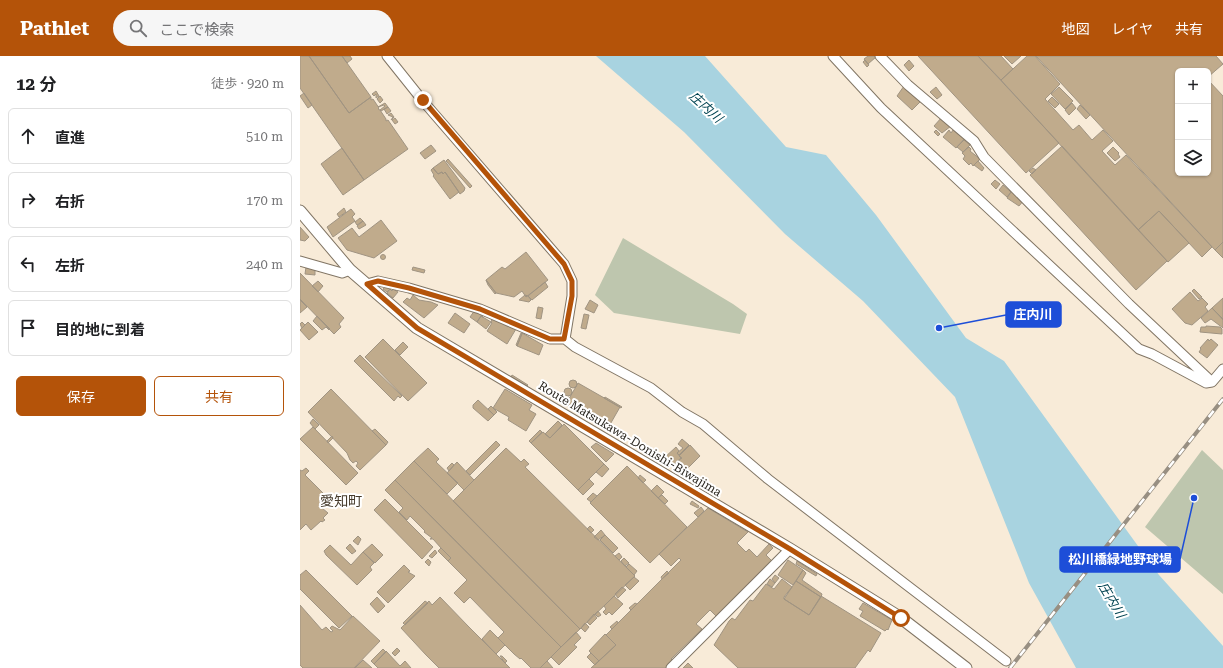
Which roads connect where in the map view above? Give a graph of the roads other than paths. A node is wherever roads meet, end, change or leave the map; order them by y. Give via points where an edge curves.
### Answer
1 (387, 56) edge
2 (833, 56) edge
3 (880, 56) edge
4 (300, 211) edge
5 (300, 261) edge
6 (350, 270) junction
7 (367, 284) junction
8 (564, 339) junction
9 (1223, 368) edge
10 (1212, 382) junction
11 (790, 549) junction
12 (1006, 661) dead end
13 (671, 668) edge
14 (966, 668) edge

1 - 8 street via 564,264 572,281 572,296
2 - 10 street via 881,108 1140,349 1202,382
3 - 10 street via 908,85 974,141 984,157 1129,304
4 - 6 main road, Route Matsukawa-Donishi-Biwajima
5 - 6 street via 342,273
6 - 7 main road, Route Matsukawa-Donishi-Biwajima
7 - 8 street via 378,281 409,288 480,309 550,339
7 - 11 main road, Route Matsukawa-Donishi-Biwajima via 417,328
8 - 12 street via 651,388 682,412 703,424 768,479
9 - 10 street
11 - 13 street
11 - 14 main road, Route Matsukawa-Donishi-Biwajima via 901,618

